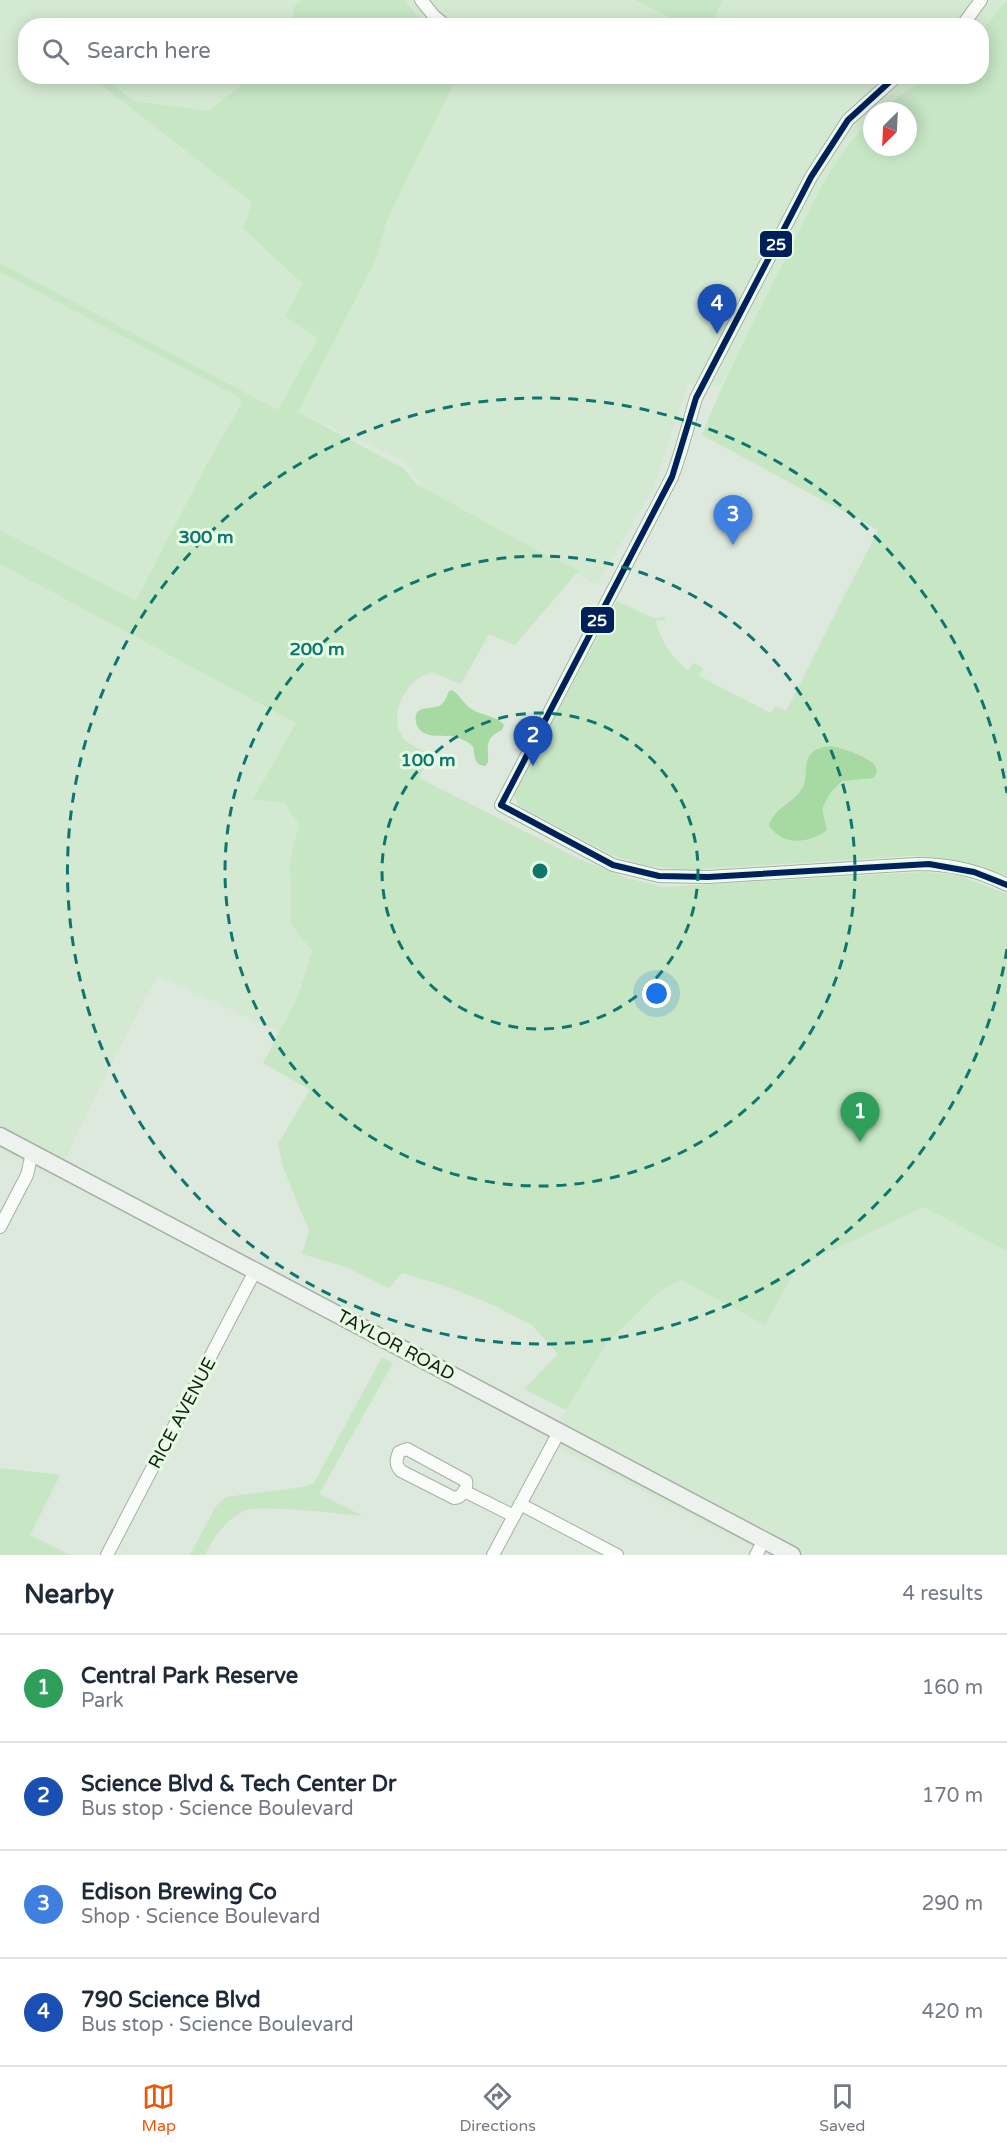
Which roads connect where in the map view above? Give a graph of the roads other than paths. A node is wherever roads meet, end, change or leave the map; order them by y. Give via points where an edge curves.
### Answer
1 (421, 0) edge
2 (981, 0) edge
3 (436, 18) edge
4 (968, 18) edge
5 (888, 84) edge
6 (1007, 885) edge
7 (0, 1136) edge
8 (32, 1153) junction
9 (0, 1227) edge
10 (255, 1270) junction
11 (559, 1432) junction
12 (464, 1491) junction
13 (520, 1504) junction
14 (514, 1516) junction
15 (764, 1540) junction
16 (107, 1555) edge
17 (493, 1555) edge
18 (617, 1555) edge
19 (756, 1555) edge
20 (792, 1555) edge

1 - 3 street
2 - 4 street
5 - 6 street via 848,120 810,177 696,398 672,477 501,805 613,865 659,876 708,877 938,864 976,871
7 - 8 main road, TAYLOR ROAD
8 - 9 street via 27,1175
8 - 10 main road, TAYLOR ROAD
10 - 11 main road, TAYLOR ROAD
10 - 16 street, RICE AVENUE
11 - 13 street
11 - 15 main road, TAYLOR ROAD
12 - 12 street via 467,1484 463,1478 407,1449 399,1452 396,1461 401,1471 454,1498
12 - 14 street
13 - 14 street
13 - 18 street
14 - 17 street
15 - 19 street
15 - 20 main road, TAYLOR ROAD

